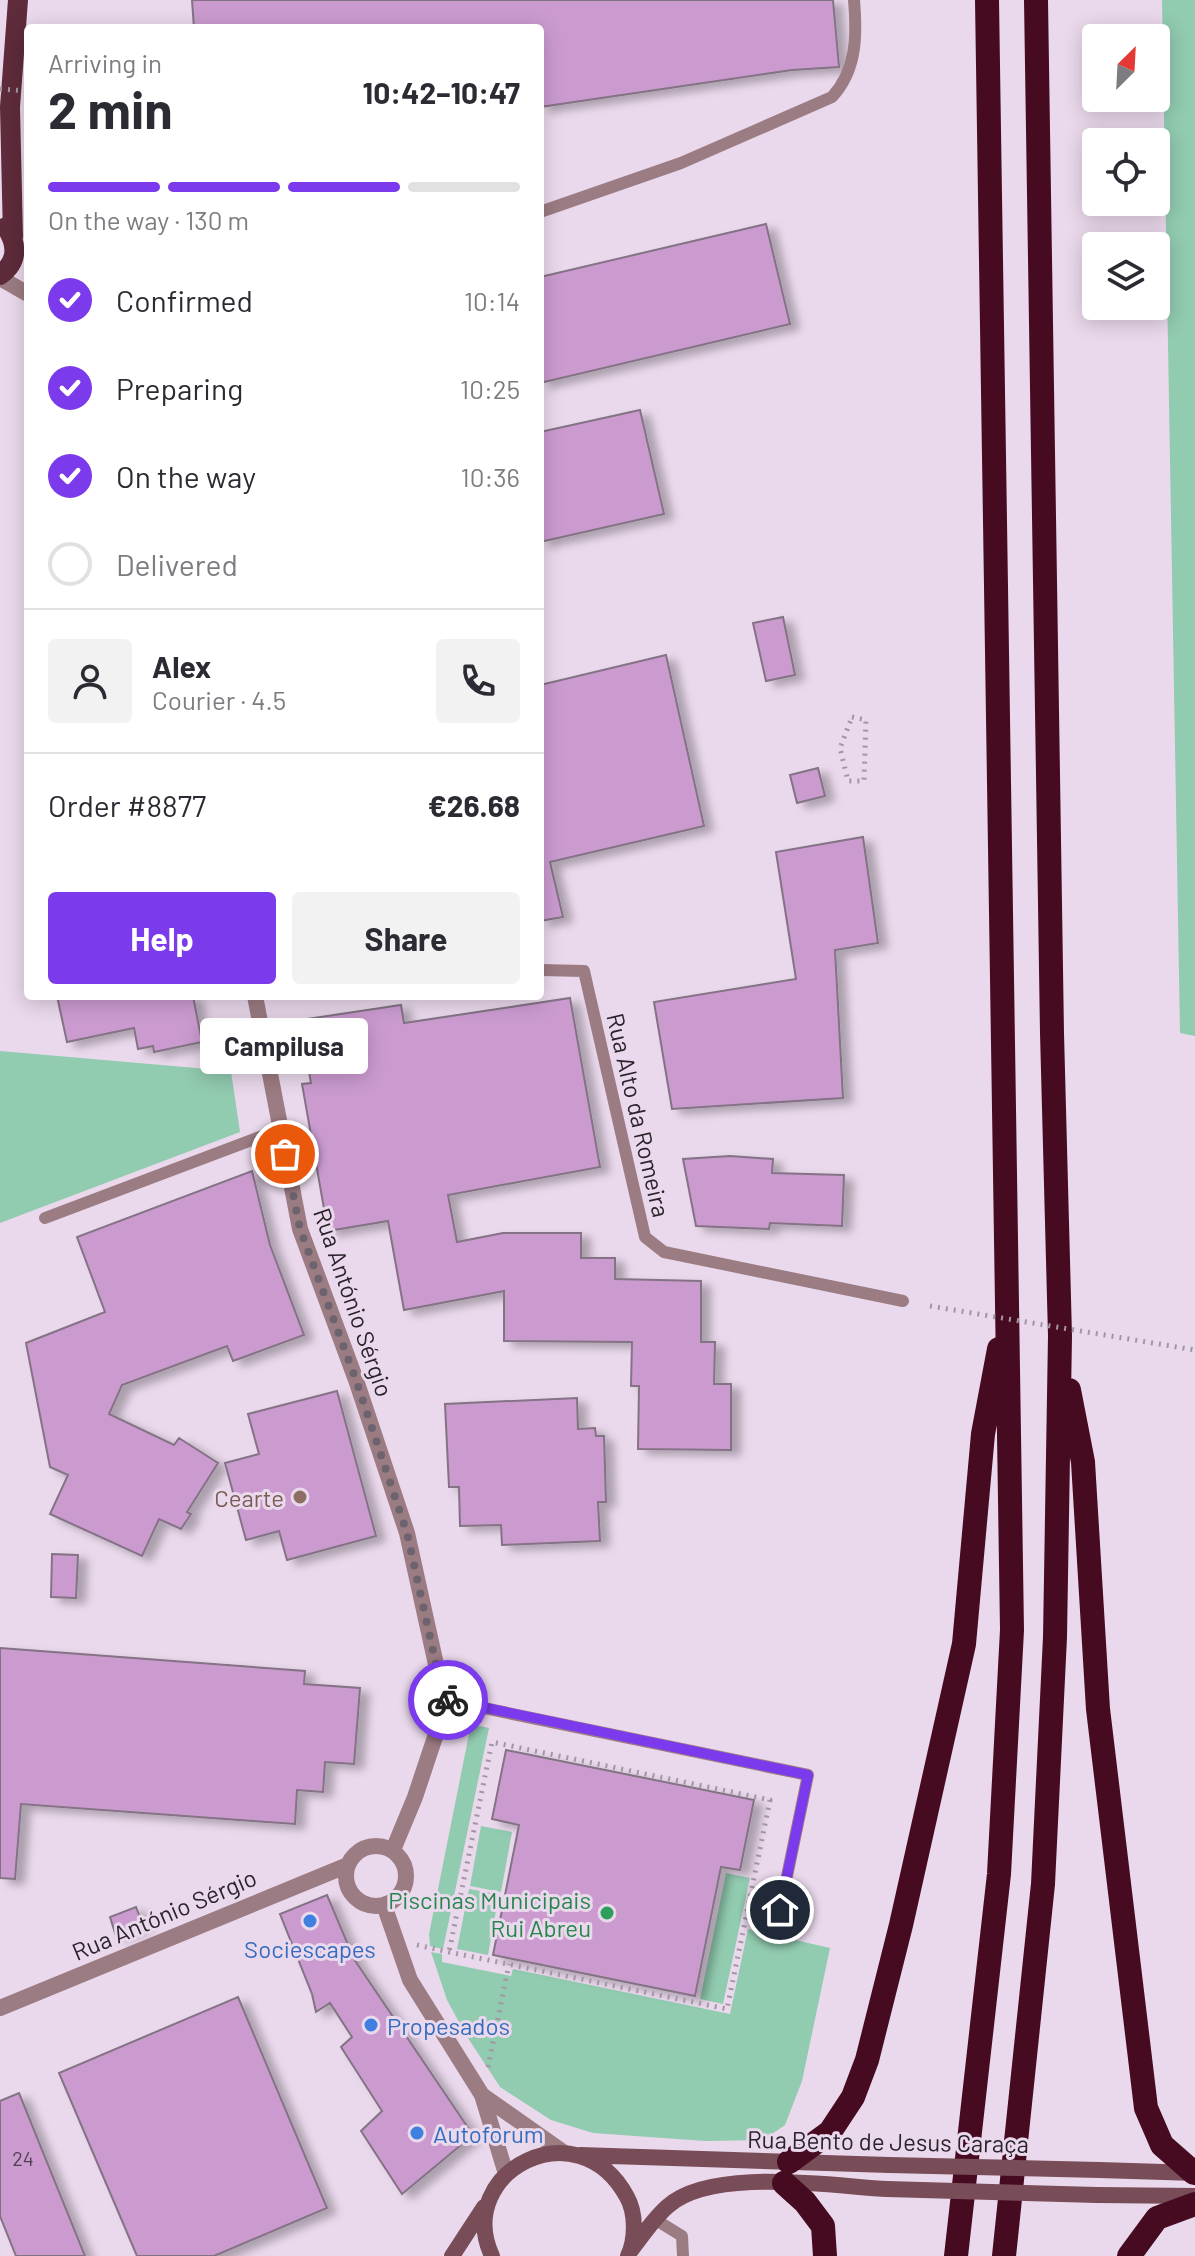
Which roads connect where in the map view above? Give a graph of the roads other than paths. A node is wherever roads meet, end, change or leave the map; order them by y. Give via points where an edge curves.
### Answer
1 (854, 0) edge
2 (987, 0) edge
3 (1036, 0) edge
4 (17, 1) edge
5 (544, 211) edge
6 (14, 243) edge
7 (0, 277) edge
8 (24, 292) edge
9 (544, 970) edge
10 (256, 1000) edge
11 (281, 1129) junction
12 (45, 1218) dead end
13 (1008, 1296) junction
14 (903, 1301) dead end
15 (1060, 1336) junction
16 (440, 1699) junction
17 (393, 1850) junction
18 (348, 1865) junction
19 (384, 1905) junction
20 (780, 1910) dead end
21 (0, 2008) edge
22 (482, 2095) junction
23 (572, 2153) junction
24 (786, 2173) junction
25 (1194, 2173) edge
26 (506, 2174) junction
27 (491, 2195) junction
28 (1195, 2196) edge
29 (1195, 2204) edge
30 (656, 2220) junction
31 (629, 2253) edge
32 (452, 2256) edge
33 (492, 2256) edge
34 (683, 2256) edge
35 (825, 2256) edge
36 (956, 2256) edge
37 (1004, 2256) edge
38 (1129, 2256) edge

1 - 5 lane via 849,76 832,97 681,163
2 - 13 highway
3 - 15 highway
4 - 6 main road via 10,107
6 - 7 main road via 14,260
7 - 8 street
9 - 14 lane, Rua Alto da Romeira via 584,971 645,1237 664,1252
10 - 11 street, Rua António Sérgio
11 - 12 lane
11 - 16 street, Rua António Sérgio via 300,1229 407,1533
13 - 24 highway via 983,1434 964,1644 867,2060 853,2097 830,2132
13 - 36 highway via 1012,1630 999,1874
15 - 25 highway via 1083,1462 1098,1709 1146,2108 1162,2145
15 - 37 highway via 1055,1637 1043,1884
16 - 17 street, Rua António Sérgio via 435,1737
16 - 20 lane via 808,1775
17 - 18 street via 367,1847
17 - 19 street via 403,1860 405,1887
18 - 19 street via 346,1882 354,1896 367,1905
18 - 21 street, Rua António Sérgio
19 - 22 street via 410,1980
22 - 23 street
22 - 26 street
23 - 24 main road, Rua Bento de Jesus Caraça
23 - 26 main road, Rua Bento de Jesus Caraça via 532,2157
23 - 31 main road via 602,2165 619,2182 634,2226
24 - 25 main road, Rua Bento de Jesus Caraça, bridge via 889,2165
24 - 28 main road, Rua Bento de Jesus Caraça, bridge via 887,2189
24 - 30 main road, Rua Bento de Jesus Caraça via 704,2188 669,2204
24 - 35 highway via 823,2226
26 - 27 main road
27 - 32 main road
27 - 33 main road via 485,2220
29 - 38 highway via 1157,2218
30 - 31 main road, Rua Bento de Jesus Caraça
30 - 34 lane via 682,2236

